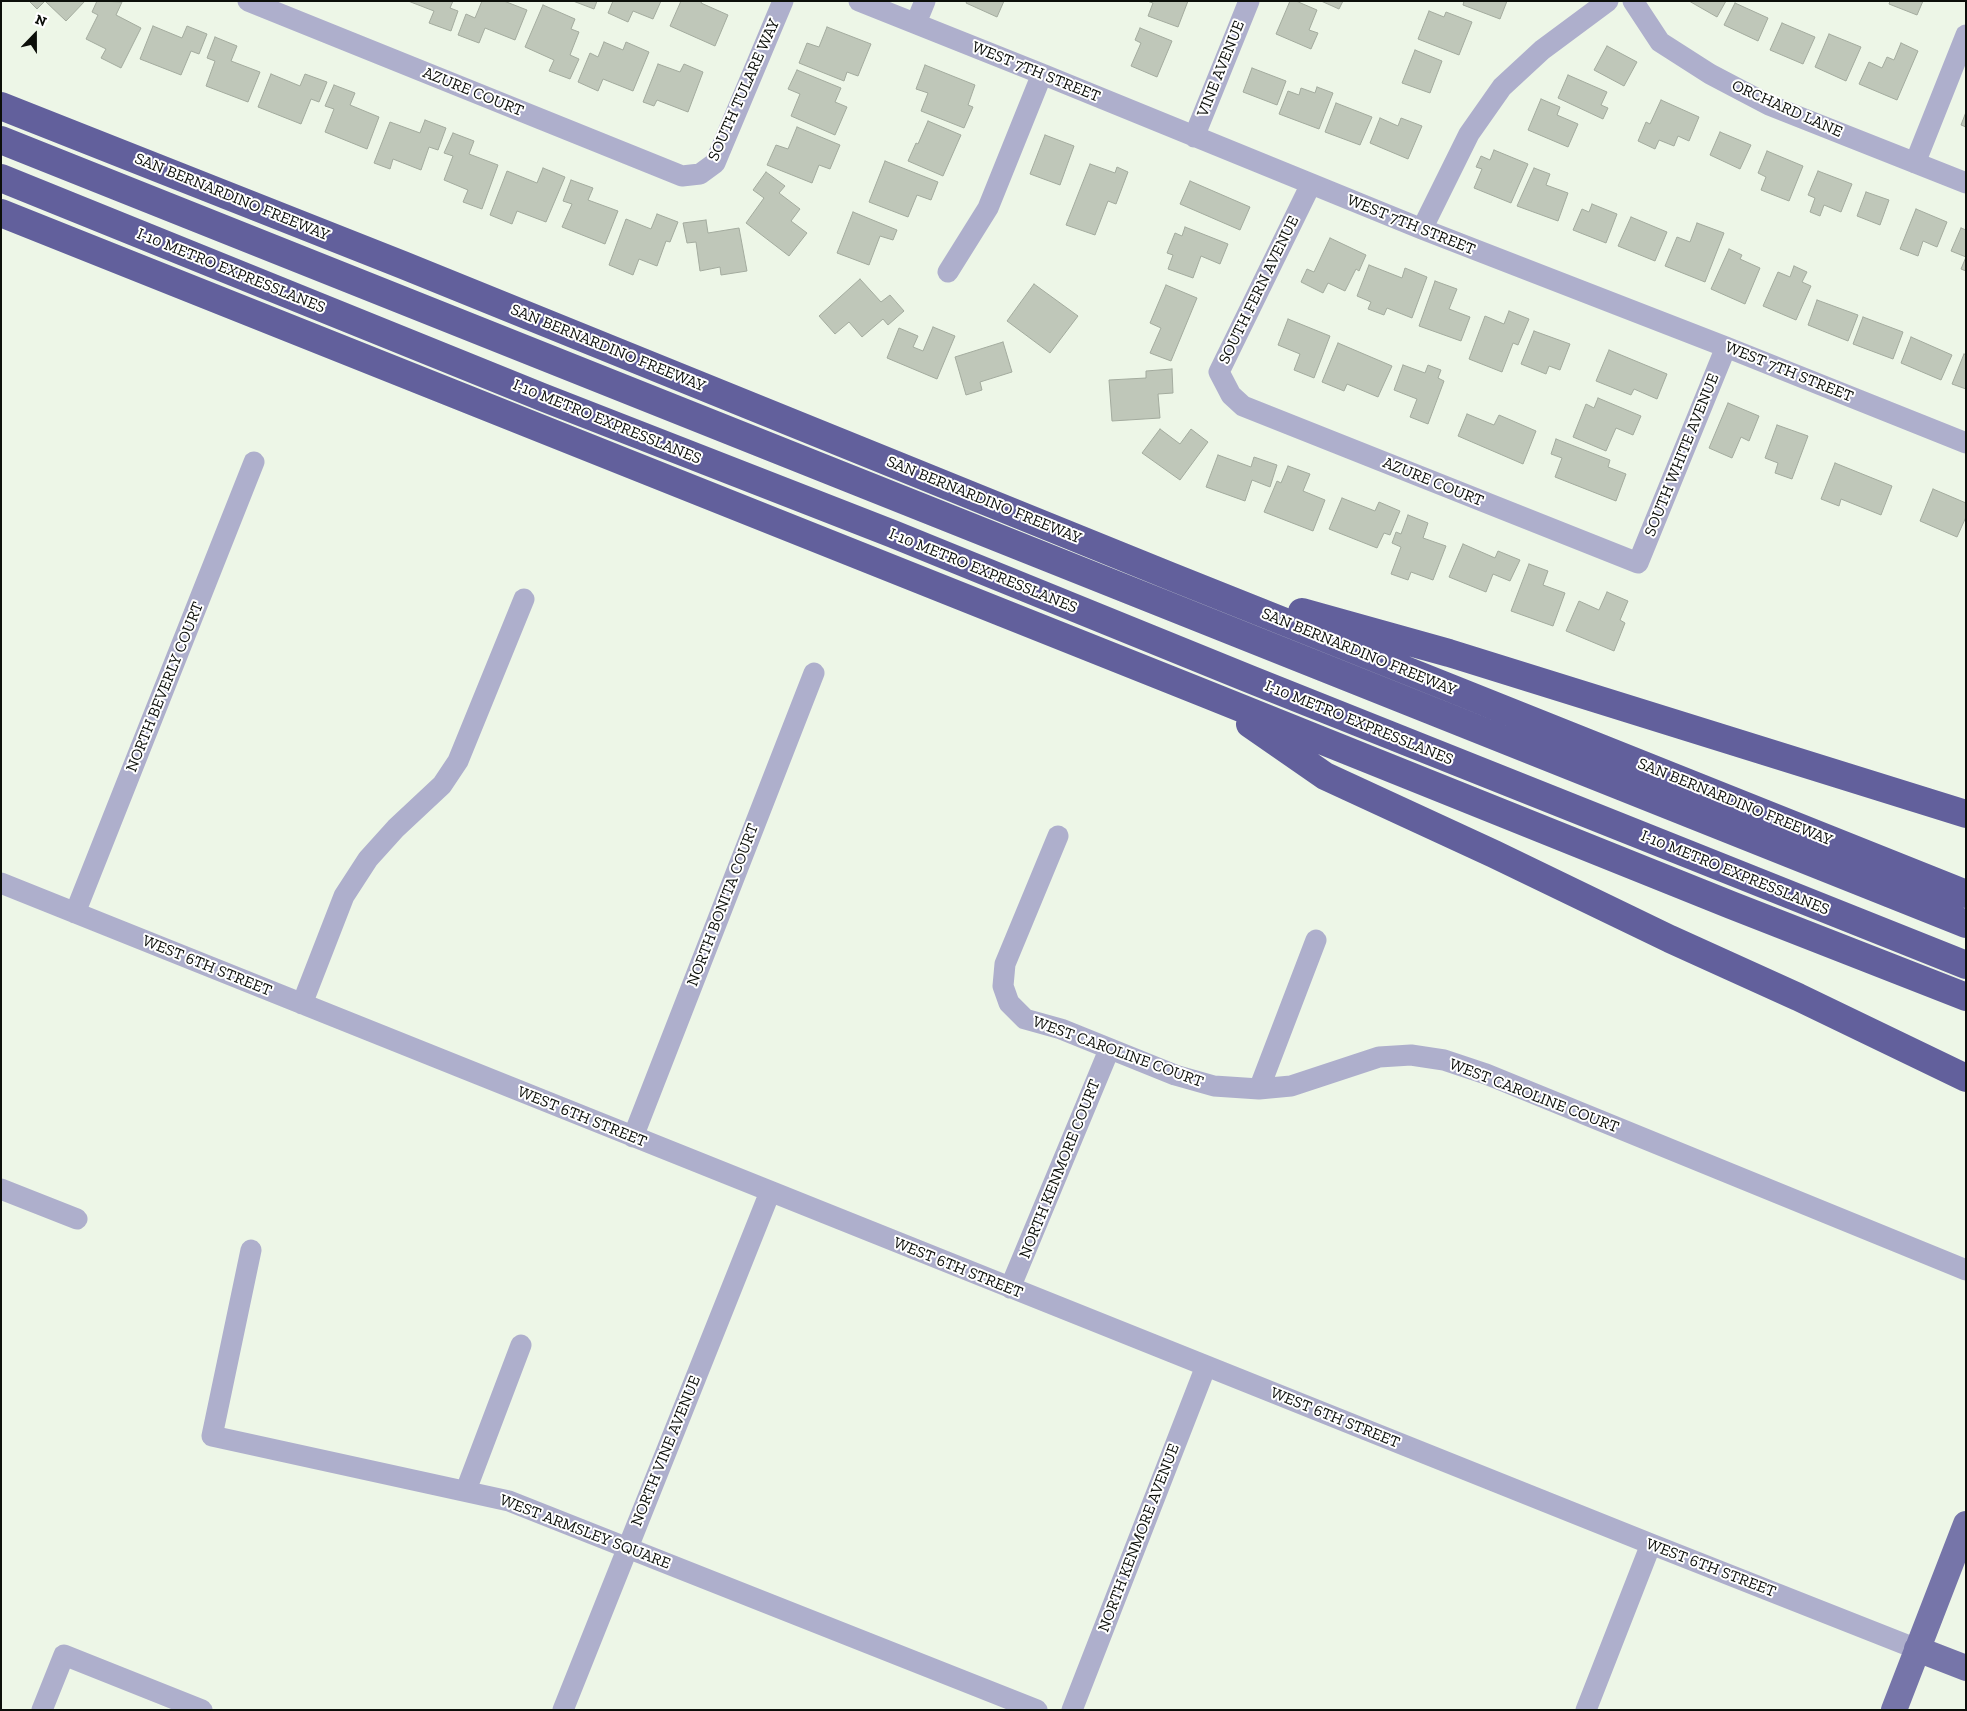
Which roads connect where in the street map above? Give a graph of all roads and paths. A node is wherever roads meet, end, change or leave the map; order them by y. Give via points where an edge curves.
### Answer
1 (248, 1) edge
2 (783, 1) edge
3 (859, 1) edge
4 (925, 1) edge
5 (1249, 1) edge
6 (1608, 1) edge
7 (1632, 1) edge
8 (916, 23) junction
9 (1966, 35) edge
10 (1042, 74) junction
11 (1, 106) edge
12 (1194, 137) junction
13 (1, 140) edge
14 (1915, 163) junction
15 (700, 174) joint
16 (1, 178) edge
17 (1966, 183) edge
18 (1311, 184) junction
19 (1, 213) edge
20 (1422, 229) junction
21 (948, 272) dead end
22 (1726, 347) junction
23 (1231, 395) joint
24 (1966, 443) edge
25 (254, 462) dead end
26 (1638, 563) joint
27 (1170, 576) junction
28 (524, 599) dead end
29 (814, 674) dead end
30 (1206, 694) junction
31 (1966, 814) edge
32 (1058, 836) dead end
33 (1, 884) edge
34 (1966, 894) edge
35 (75, 913) junction
36 (1966, 924) edge
37 (1316, 940) dead end
38 (1966, 964) edge
39 (1966, 997) edge
40 (302, 1004) junction
41 (1109, 1050) junction
42 (1966, 1078) edge
43 (1258, 1089) junction
44 (633, 1137) junction
45 (1, 1189) edge
46 (770, 1192) junction
47 (77, 1219) dead end
48 (251, 1250) dead end
49 (1966, 1270) edge
50 (1010, 1288) junction
51 (521, 1345) dead end
52 (1206, 1366) junction
53 (466, 1490) junction
54 (1966, 1524) edge
55 (1651, 1544) junction
56 (628, 1547) junction
57 (1917, 1649) junction
58 (1966, 1668) edge
59 (42, 1710) edge
60 (202, 1710) edge
61 (563, 1710) edge
62 (1037, 1710) edge
63 (1072, 1710) edge
64 (1586, 1710) edge
65 (1894, 1710) edge

1 - 15 street, AZURE COURT via 682,176
2 - 15 street, SOUTH TULARE WAY via 715,163
3 - 8 street, WEST 7TH STREET
4 - 8 street
5 - 12 street, VINE AVENUE
6 - 20 street via 1542,50 1502,87 1469,134
7 - 14 street, ORCHARD LANE via 1660,42 1710,74 1769,105
8 - 10 street, WEST 7TH STREET
9 - 14 street
10 - 12 street, WEST 7TH STREET
10 - 21 street via 988,208
11 - 27 highway, SAN BERNARDINO FREEWAY
12 - 18 street, WEST 7TH STREET
13 - 36 highway
14 - 17 street, ORCHARD LANE
16 - 38 highway, I-10 METRO EXPRESSLANES
18 - 20 street, WEST 7TH STREET
18 - 23 street, SOUTH FERN AVENUE via 1219,372
19 - 30 highway
20 - 22 street, WEST 7TH STREET
22 - 24 street, WEST 7TH STREET
22 - 26 street, SOUTH WHITE AVENUE
23 - 26 street, AZURE COURT via 1243,406
25 - 35 street, NORTH BEVERLY COURT
27 - 31 highway via 1449,653
27 - 34 highway, SAN BERNARDINO FREEWAY
28 - 40 street via 458,761 442,785 396,828 363,866 344,896
29 - 44 street, NORTH BONITA COURT
30 - 39 highway
30 - 42 highway via 1325,776
32 - 41 street, WEST CAROLINE COURT via 1005,964 1003,986 1008,1003 1025,1019 1061,1029
33 - 35 street, WEST 6TH STREET
35 - 40 street, WEST 6TH STREET
37 - 43 street
40 - 44 street, WEST 6TH STREET
41 - 43 street, WEST CAROLINE COURT via 1214,1086
41 - 50 street, NORTH KENMORE COURT
43 - 49 street, WEST CAROLINE COURT via 1291,1086 1379,1057 1411,1055 1444,1060 1486,1074
44 - 46 street, WEST 6TH STREET
45 - 47 street
46 - 50 street, WEST 6TH STREET
46 - 56 street, NORTH VINE AVENUE
48 - 53 street, WEST ARMSLEY SQUARE via 212,1436
50 - 52 street, WEST 6TH STREET
51 - 53 street
52 - 55 street, WEST 6TH STREET
52 - 63 street, NORTH KENMORE AVENUE
53 - 56 street, WEST ARMSLEY SQUARE via 509,1501
54 - 57 main road
55 - 57 street, WEST 6TH STREET
55 - 64 street
56 - 61 street, NORTH VINE AVENUE
56 - 62 street, WEST ARMSLEY SQUARE
57 - 58 main road
57 - 65 main road
59 - 60 street via 64,1655

